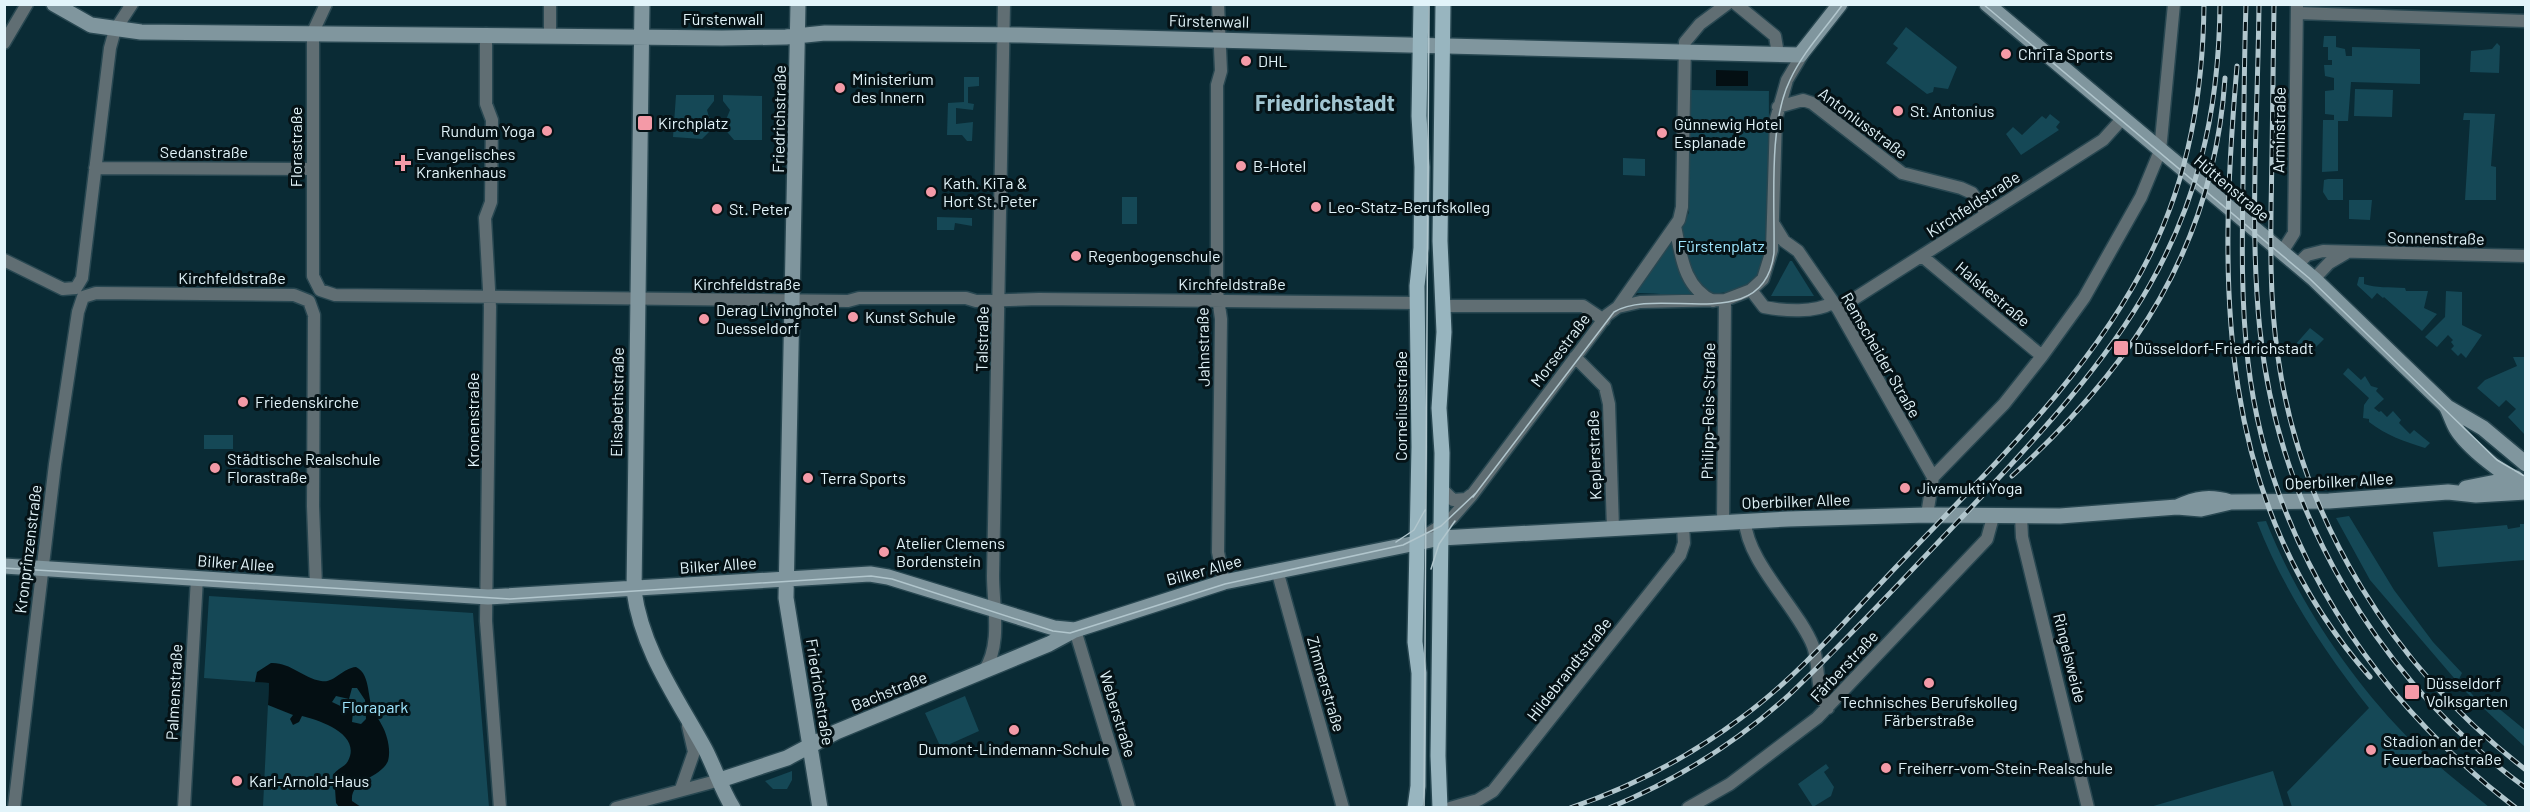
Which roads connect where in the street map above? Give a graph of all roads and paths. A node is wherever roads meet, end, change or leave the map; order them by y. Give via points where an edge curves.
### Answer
1 (27, 4) edge
2 (54, 4) edge
3 (132, 4) edge
4 (326, 4) edge
5 (550, 4) edge
6 (642, 4) edge
7 (798, 4) edge
8 (1004, 4) edge
9 (1218, 4) edge
10 (1421, 4) edge
11 (1443, 4) edge
12 (1727, 4) edge
13 (1736, 4) edge
14 (1840, 4) edge
15 (1987, 4) edge
16 (2174, 4) edge
17 (2297, 9) edge
18 (2526, 21) edge
19 (116, 30) junction
20 (314, 32) junction
21 (486, 34) junction
22 (550, 35) junction
23 (1003, 35) junction
24 (798, 36) junction
25 (642, 37) junction
26 (1219, 39) junction
27 (4, 43) edge
28 (1420, 44) junction
29 (1443, 44) junction
30 (1684, 52) junction
31 (1778, 54) junction
32 (1802, 55) junction
33 (1778, 106) junction
34 (2122, 119) junction
35 (2160, 151) junction
36 (95, 168) junction
37 (313, 169) junction
38 (1987, 214) junction
39 (1773, 222) junction
40 (1675, 226) junction
41 (2282, 252) junction
42 (2346, 253) junction
43 (2526, 256) edge
44 (1923, 257) junction
45 (4, 260) edge
46 (2297, 266) junction
47 (2314, 279) junction
48 (320, 291) junction
49 (1750, 291) junction
50 (80, 292) junction
51 (490, 297) junction
52 (637, 299) junction
53 (791, 300) junction
54 (309, 301) junction
55 (999, 301) junction
56 (1219, 301) junction
57 (1720, 301) junction
58 (1412, 303) junction
59 (1443, 306) junction
60 (1835, 306) junction
61 (1618, 307) junction
62 (1604, 320) junction
63 (1419, 344) junction
64 (2042, 356) junction
65 (1575, 357) junction
66 (1442, 358) junction
67 (2447, 407) junction
68 (2482, 453) junction
69 (2526, 465) edge
70 (1934, 477) junction
71 (2518, 477) edge
72 (2470, 486) junction
73 (2526, 486) edge
74 (1441, 488) junction
75 (2448, 492) junction
76 (2526, 492) edge
77 (1472, 495) junction
78 (1928, 515) junction
79 (2021, 516) junction
80 (1993, 517) junction
81 (1745, 521) junction
82 (1723, 523) junction
83 (1683, 525) junction
84 (1614, 529) junction
85 (1441, 532) junction
86 (1416, 542) junction
87 (4, 566) edge
88 (42, 568) junction
89 (1277, 570) junction
90 (197, 578) junction
91 (786, 580) junction
92 (1224, 582) junction
93 (316, 586) junction
94 (634, 589) junction
95 (488, 597) junction
96 (993, 610) junction
97 (1075, 630) junction
98 (984, 671) junction
99 (1828, 708) junction
100 (684, 711) junction
101 (810, 746) junction
102 (720, 780) junction
103 (681, 789) junction
104 (14, 807) edge
105 (184, 807) edge
106 (500, 807) edge
107 (616, 807) edge
108 (733, 807) edge
109 (819, 807) edge
110 (1129, 807) edge
111 (1343, 807) edge
112 (1415, 807) edge
113 (1440, 807) edge
114 (1450, 807) edge
115 (1688, 807) edge
116 (2088, 807) edge

1 - 27 street
2 - 19 main road, Fürstenwall via 81,21
3 - 19 street, Kronprinzenstraße
4 - 20 street, Florastraße
5 - 22 street
6 - 25 main road, Elisabethstraße
7 - 24 main road, Friedrichstraße
8 - 23 street, Talstraße
9 - 26 street, Jahnstraße
10 - 28 main road, Corneliusstraße
11 - 29 main road
12 - 30 street via 1687,36
13 - 31 street via 1775,36
14 - 32 main road
15 - 34 main road, Hüttenstraße
16 - 35 street
17 - 18 street
17 - 41 street, Arminstraße via 2294,233
19 - 20 main road, Fürstenwall
19 - 36 street, Kronprinzenstraße via 110,48
20 - 21 main road, Fürstenwall
20 - 37 street, Florastraße
21 - 22 main road, Fürstenwall
21 - 51 street, Kronenstraße via 486,104 492,120 491,202 485,218
22 - 25 main road, Fürstenwall
23 - 24 main road, Fürstenwall
23 - 26 main road, Fürstenwall
23 - 55 street, Talstraße
24 - 25 main road, Fürstenwall
24 - 53 main road, Friedrichstraße
25 - 52 main road, Elisabethstraße
26 - 28 main road, Fürstenwall
26 - 56 street, Jahnstraße
28 - 29 main road, Fürstenwall
28 - 58 main road, Corneliusstraße via 1421,225
29 - 30 main road, Fürstenwall
29 - 59 main road
30 - 31 main road
30 - 40 street via 1682,207
31 - 32 main road
32 - 33 street
33 - 38 street, Antoniusstraße via 1803,100 1812,103 1902,173 1972,193
33 - 39 street
34 - 35 main road, Hüttenstraße
34 - 38 street, Kirchfeldstraße via 2103,140
35 - 41 main road, Hüttenstraße
35 - 64 street via 2122,234 2084,298
36 - 37 street, Sedanstraße
36 - 50 street, Kronprinzenstraße
37 - 48 street, Florastraße via 313,278
38 - 44 street, Kirchfeldstraße
39 - 49 street via 1768,269
39 - 60 street, Remscheider Straße
40 - 57 street via 1685,271 1700,293
40 - 61 street, Morsestraße
41 - 46 main road, Hüttenstraße
42 - 43 street, Sonnenstraße
42 - 46 street, Sonnenstraße via 2316,252
42 - 47 street
44 - 60 street, Kirchfeldstraße
44 - 64 street, Halskestraße
45 - 50 street via 63,289
46 - 47 main road, Hüttenstraße
47 - 67 main road, Hüttenstraße
48 - 51 street, Kirchfeldstraße via 332,295
48 - 54 street
49 - 57 street
49 - 60 street, Kirchfeldstraße via 1764,307
50 - 54 street, Kirchfeldstraße via 294,295
50 - 88 street, Kronprinzenstraße
51 - 52 street, Kirchfeldstraße
51 - 95 street, Kronenstraße
52 - 53 street, Kirchfeldstraße
52 - 94 main road, Elisabethstraße
53 - 55 street, Kirchfeldstraße via 878,297
53 - 91 main road, Friedrichstraße
54 - 93 street via 314,321
55 - 56 street, Kirchfeldstraße
55 - 96 street, Talstraße
56 - 58 street, Kirchfeldstraße
56 - 92 street, Jahnstraße via 1218,552
57 - 61 street via 1640,302
57 - 82 street, Philipp-Reis-Straße
58 - 63 main road, Corneliusstraße
59 - 62 street via 1583,306
59 - 66 main road
60 - 70 street, Remscheider Straße
61 - 62 street, Morsestraße
62 - 65 street, Morsestraße
63 - 66 main road via 1426,337 1434,338 1436,352
63 - 86 main road, Corneliusstraße
64 - 70 street via 2004,404
65 - 77 street, Morsestraße
65 - 84 street, Keplerstraße via 1599,379 1607,395
66 - 74 main road
67 - 68 main road, Hüttenstraße via 2457,430
67 - 69 main road, Hüttenstraße via 2483,428
68 - 71 main road, Hüttenstraße
68 - 72 main road via 2482,474
70 - 78 street
71 - 72 main road, Oberbilker Allee
71 - 73 main road, Hüttenstraße
72 - 75 main road, Oberbilker Allee
74 - 77 street via 1453,500
74 - 85 main road
75 - 76 main road, Oberbilker Allee
75 - 79 main road, Oberbilker Allee via 2329,501 2230,502 2201,509
77 - 85 street, Morsestraße
78 - 80 main road, Oberbilker Allee
78 - 81 main road, Oberbilker Allee
79 - 80 main road, Oberbilker Allee
79 - 116 street, Ringelsweide via 2022,537
80 - 99 street, Färberstraße via 1987,539
81 - 82 main road, Oberbilker Allee
81 - 99 street via 1749,541 1813,646
82 - 83 main road, Oberbilker Allee
83 - 84 main road, Oberbilker Allee
83 - 114 street, Hildebrandtstraße via 1680,555 1493,791 1478,800
84 - 85 main road, Oberbilker Allee
85 - 86 main road, Oberbilker Allee
85 - 113 main road
86 - 89 main road, Bilker Allee
86 - 112 main road, Corneliusstraße via 1415,642 1419,673
87 - 88 main road, Bilker Allee
88 - 90 main road, Bilker Allee
88 - 104 street, Kronprinzenstraße
89 - 92 main road, Bilker Allee
89 - 111 street, Zimmerstraße
90 - 93 main road, Bilker Allee
90 - 105 street, Palmenstraße
91 - 94 main road, Bilker Allee
91 - 96 main road, Bilker Allee via 883,576
91 - 101 main road, Friedrichstraße
92 - 97 main road, Bilker Allee
93 - 95 main road, Bilker Allee
94 - 95 main road, Bilker Allee
94 - 100 main road, Elisabethstraße via 651,654
95 - 106 street, Kronenstraße via 486,621
96 - 97 main road, Bilker Allee via 1054,628
96 - 98 street, Talstraße via 994,647
97 - 98 main road, Bachstraße
97 - 110 street, Weberstraße
98 - 101 main road, Bachstraße
99 - 115 street, Färberstraße via 1772,755
100 - 102 main road, Elisabethstraße
100 - 103 street via 694,752
101 - 102 main road, Bachstraße via 787,758
101 - 109 main road, Friedrichstraße
102 - 103 street, Bachstraße
102 - 108 main road
103 - 107 street, Bachstraße

